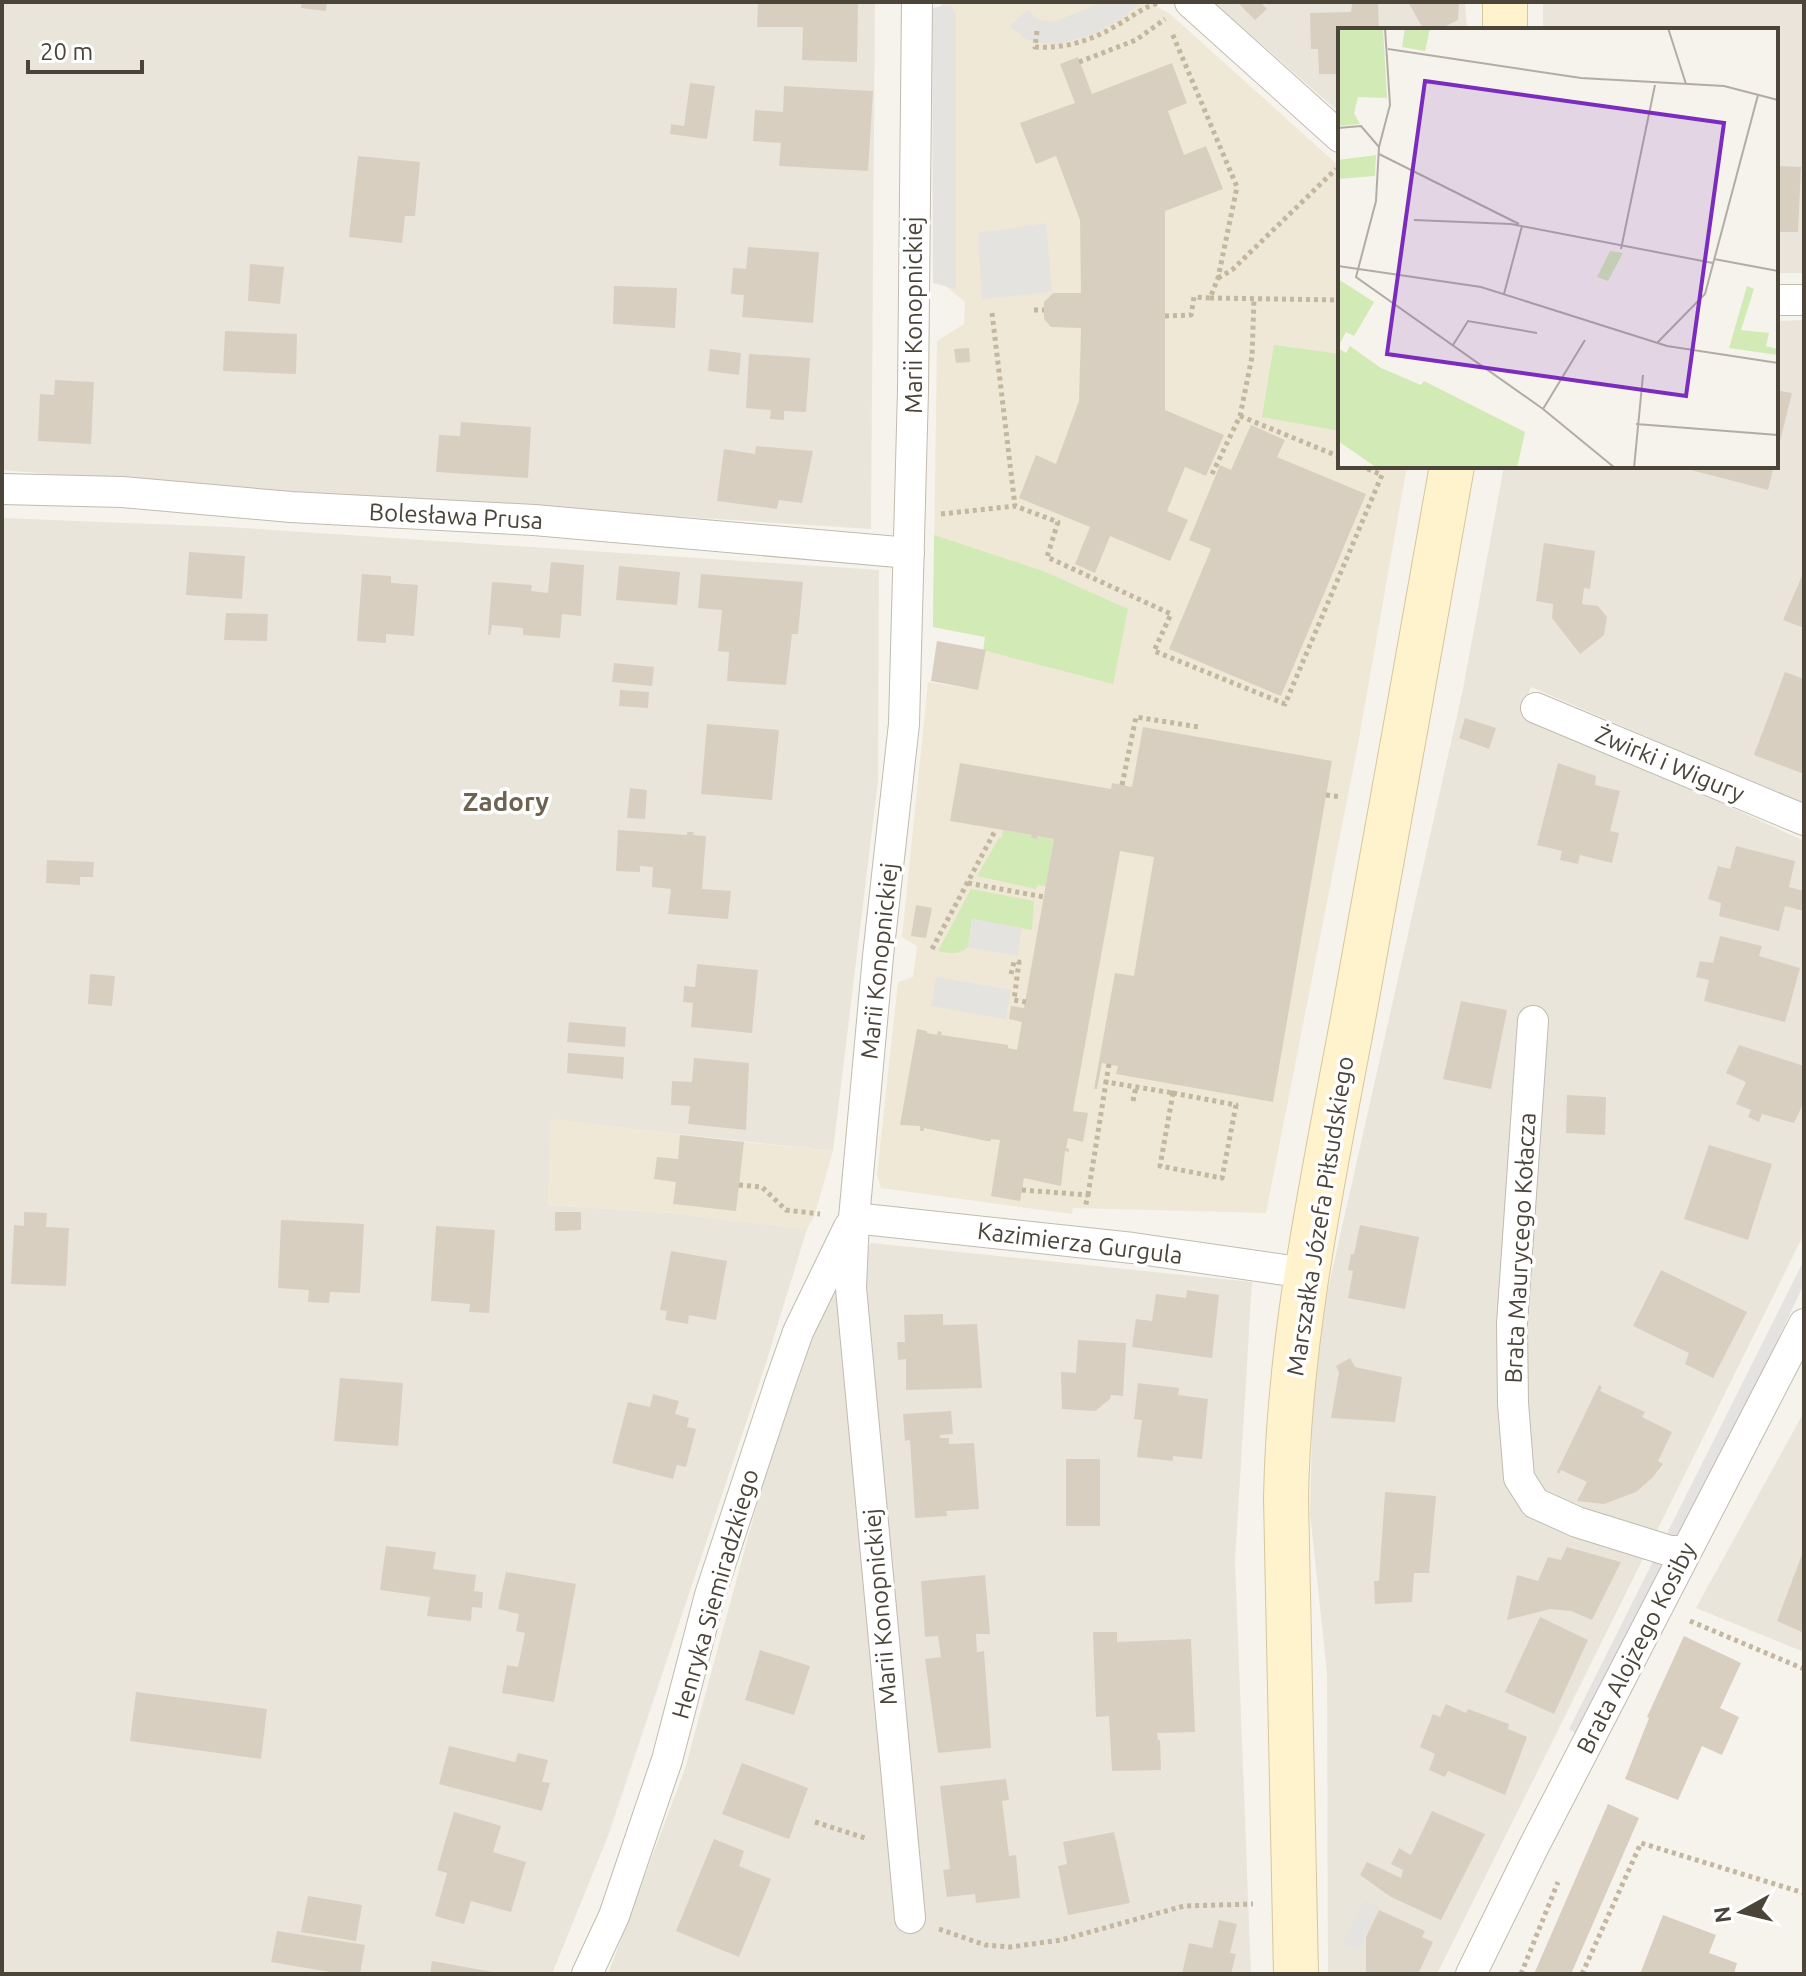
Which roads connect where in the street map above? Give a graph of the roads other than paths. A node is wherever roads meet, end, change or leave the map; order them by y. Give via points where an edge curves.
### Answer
1 (917, 2) edge
2 (1505, 2) edge
3 (1178, 10) edge
4 (1505, 28) edge
5 (1338, 135) edge
6 (1778, 300) edge
7 (1804, 300) edge
8 (1452, 468) edge
9 (2, 489) edge
10 (909, 553) junction
11 (1536, 708) dead end
12 (1804, 820) edge
13 (1533, 1021) dead end
14 (854, 1218) junction
15 (1306, 1273) junction
16 (1804, 1324) edge
17 (1686, 1551) junction
18 (920, 1920) road end
19 (587, 1974) edge
20 (1296, 1974) edge
21 (1471, 1974) edge

1 - 10 street, Marii Konopnickiej
2 - 4 main road
3 - 5 street
6 - 7 street
8 - 15 main road, Marszałka Józefa Piłsudskiego
9 - 10 street, Bolesława Prusa via 534,520
10 - 14 street, Marii Konopnickiej via 904,724
11 - 12 street, Żwirki i Wigury
13 - 17 street, Brata Maurycego Kołacza via 1512,1324 1519,1478 1535,1503 1577,1522 1670,1551
14 - 15 street, Kazimierza Gurgula
14 - 18 street, Marii Konopnickiej via 851,1288 902,1850
14 - 19 street, Henryka Siemiradzkiego via 798,1332 710,1595 667,1760 614,1916
15 - 20 main road, Marszałka Józefa Piłsudskiego via 1286,1487
16 - 17 street, Brata Alojzego Kosiby
17 - 21 street, Brata Alojzego Kosiby

